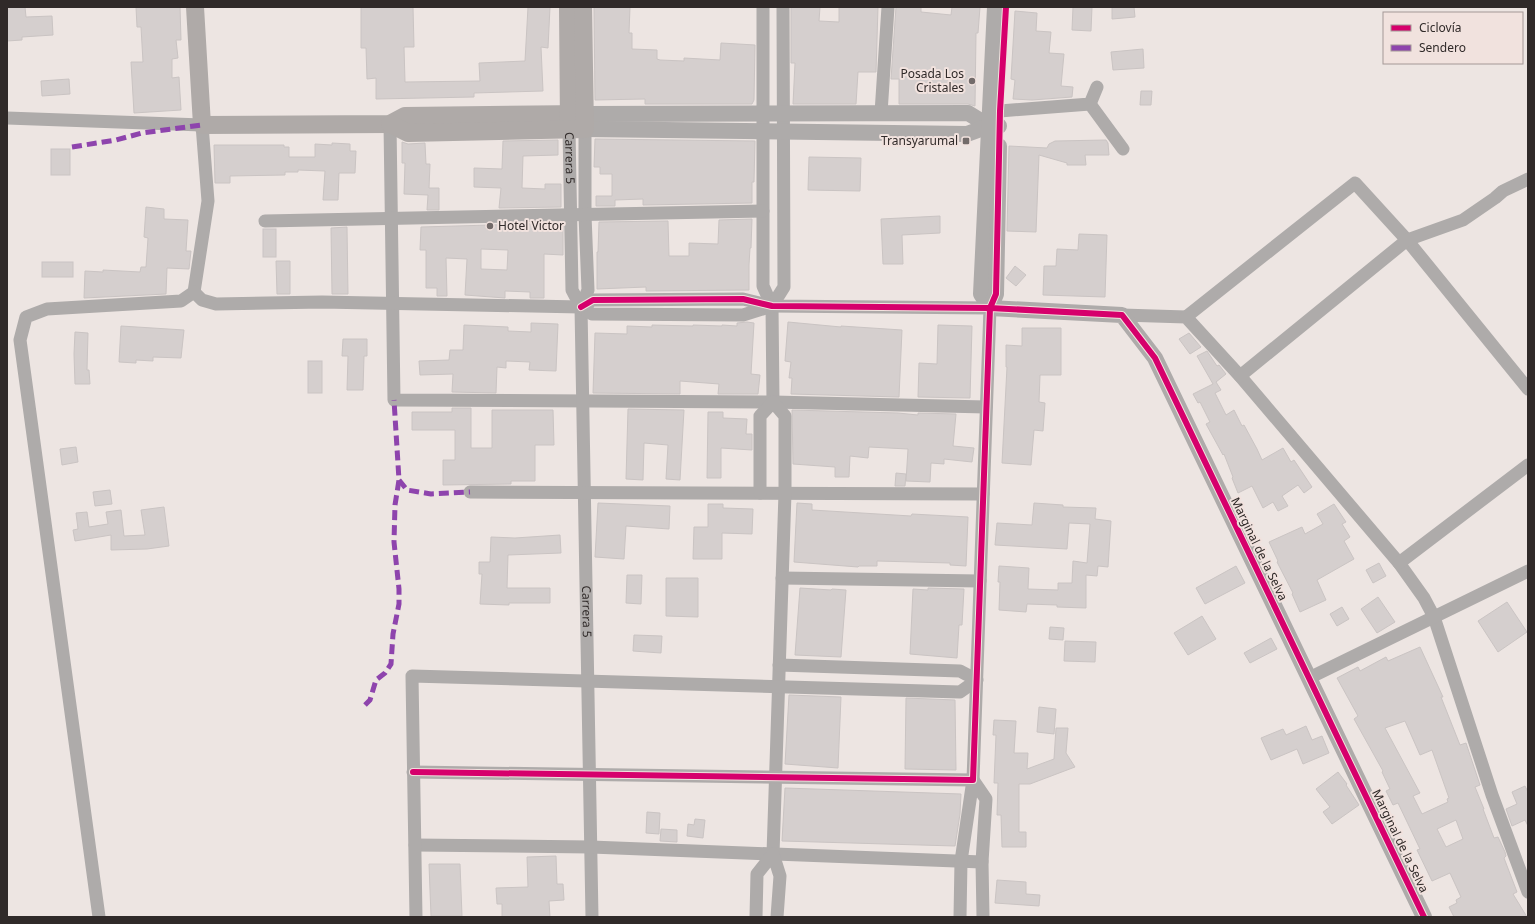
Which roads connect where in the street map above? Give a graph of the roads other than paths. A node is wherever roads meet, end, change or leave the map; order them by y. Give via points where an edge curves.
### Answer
1 (195, 7) edge
2 (568, 7) edge
3 (583, 7) edge
4 (764, 7) edge
5 (783, 7) edge
6 (888, 7) edge
7 (995, 7) edge
8 (1006, 7) edge
9 (1097, 88) dead end
10 (1090, 104) junction
11 (783, 113) junction
12 (881, 113) junction
13 (763, 114) junction
14 (7, 118) edge
15 (996, 121) junction
16 (577, 122) junction
17 (390, 124) junction
18 (202, 125) junction
19 (763, 132) junction
20 (783, 132) junction
21 (1123, 149) dead end
22 (1528, 179) edge
23 (763, 212) junction
24 (570, 215) junction
25 (585, 215) junction
26 (390, 219) junction
27 (265, 222) dead end
28 (1407, 240) junction
29 (194, 292) junction
30 (392, 304) junction
31 (772, 306) junction
32 (580, 307) junction
33 (990, 308) junction
34 (1122, 315) junction
35 (1186, 318) junction
36 (1240, 376) junction
37 (1528, 389) edge
38 (582, 402) junction
39 (773, 402) junction
40 (986, 406) junction
41 (1528, 465) edge
42 (470, 492) dead end
43 (584, 493) junction
44 (760, 493) junction
45 (785, 493) junction
46 (983, 494) junction
47 (1399, 563) junction
48 (1528, 572) edge
49 (782, 578) junction
50 (980, 582) junction
51 (1434, 617) junction
52 (779, 664) junction
53 (1309, 678) junction
54 (977, 680) junction
55 (588, 681) junction
56 (778, 686) junction
57 (414, 772) junction
58 (589, 774) junction
59 (776, 777) junction
60 (973, 780) junction
61 (415, 845) junction
62 (591, 847) junction
63 (773, 854) junction
64 (961, 861) junction
65 (982, 862) junction
66 (1528, 892) edge
67 (99, 917) edge
68 (416, 917) edge
69 (592, 917) edge
70 (756, 917) edge
71 (777, 917) edge
72 (960, 917) edge
73 (983, 917) edge
74 (1424, 917) edge

1 - 18 main road
2 - 16 main road, Carrera 5
3 - 16 main road, Carrera 5
4 - 13 street
5 - 11 street
6 - 12 street
7 - 15 street
8 - 15 street
9 - 10 street
10 - 15 street
10 - 21 street
11 - 12 street
11 - 13 street
11 - 20 street
12 - 15 street via 968,113
13 - 16 street
13 - 19 street
14 - 18 street
15 - 20 street via 967,134
15 - 33 street via 981,294
16 - 17 main road via 405,116
16 - 19 street
16 - 24 street, Carrera 5
16 - 25 street, Carrera 5
17 - 18 main road
17 - 26 street
18 - 29 street via 208,201
19 - 20 street
19 - 23 street
20 - 31 street via 784,287
22 - 28 street via 1503,192 1463,220
23 - 25 street
23 - 31 street via 763,286
24 - 25 street
24 - 26 street
24 - 32 street, Carrera 5 via 572,290
25 - 32 street, Carrera 5 via 588,290
26 - 27 street
26 - 30 street
28 - 35 street via 1355,183
28 - 36 street
28 - 37 street
29 - 30 street via 202,300 216,304
29 - 67 street via 181,300 47,309 26,317 20,340
30 - 32 street
30 - 38 street via 394,400
31 - 32 street via 743,299 593,300
31 - 33 street
31 - 39 street
32 - 38 street, Carrera 5
33 - 34 street
33 - 40 street
34 - 35 street
34 - 53 street, Marginal de la Selva via 1155,358
35 - 36 street
36 - 47 street
38 - 39 street
38 - 43 street, Carrera 5
39 - 40 street
39 - 44 street via 760,416
39 - 45 street via 785,416
40 - 46 street
41 - 47 street
42 - 43 street
43 - 44 street
43 - 55 street, Carrera 5
44 - 45 street
45 - 46 street
45 - 49 street
46 - 50 street
47 - 51 street
48 - 51 street
49 - 50 street
49 - 52 street
50 - 54 street
51 - 53 street
51 - 66 street via 1492,795
52 - 54 street via 960,671
52 - 56 street
53 - 74 street, Marginal de la Selva
54 - 56 street via 960,692
54 - 60 street
55 - 56 street
55 - 57 street via 412,676
55 - 58 street, Carrera 5
56 - 59 street
57 - 58 street
57 - 61 street
58 - 59 street
58 - 62 street, Carrera 5
59 - 60 street
59 - 63 street
60 - 64 street
60 - 65 street via 986,799
61 - 62 street
61 - 68 street
62 - 63 street
62 - 69 street, Carrera 5
63 - 64 street
63 - 70 street via 757,874
63 - 71 street via 780,876
64 - 65 street
64 - 72 street
65 - 73 street

